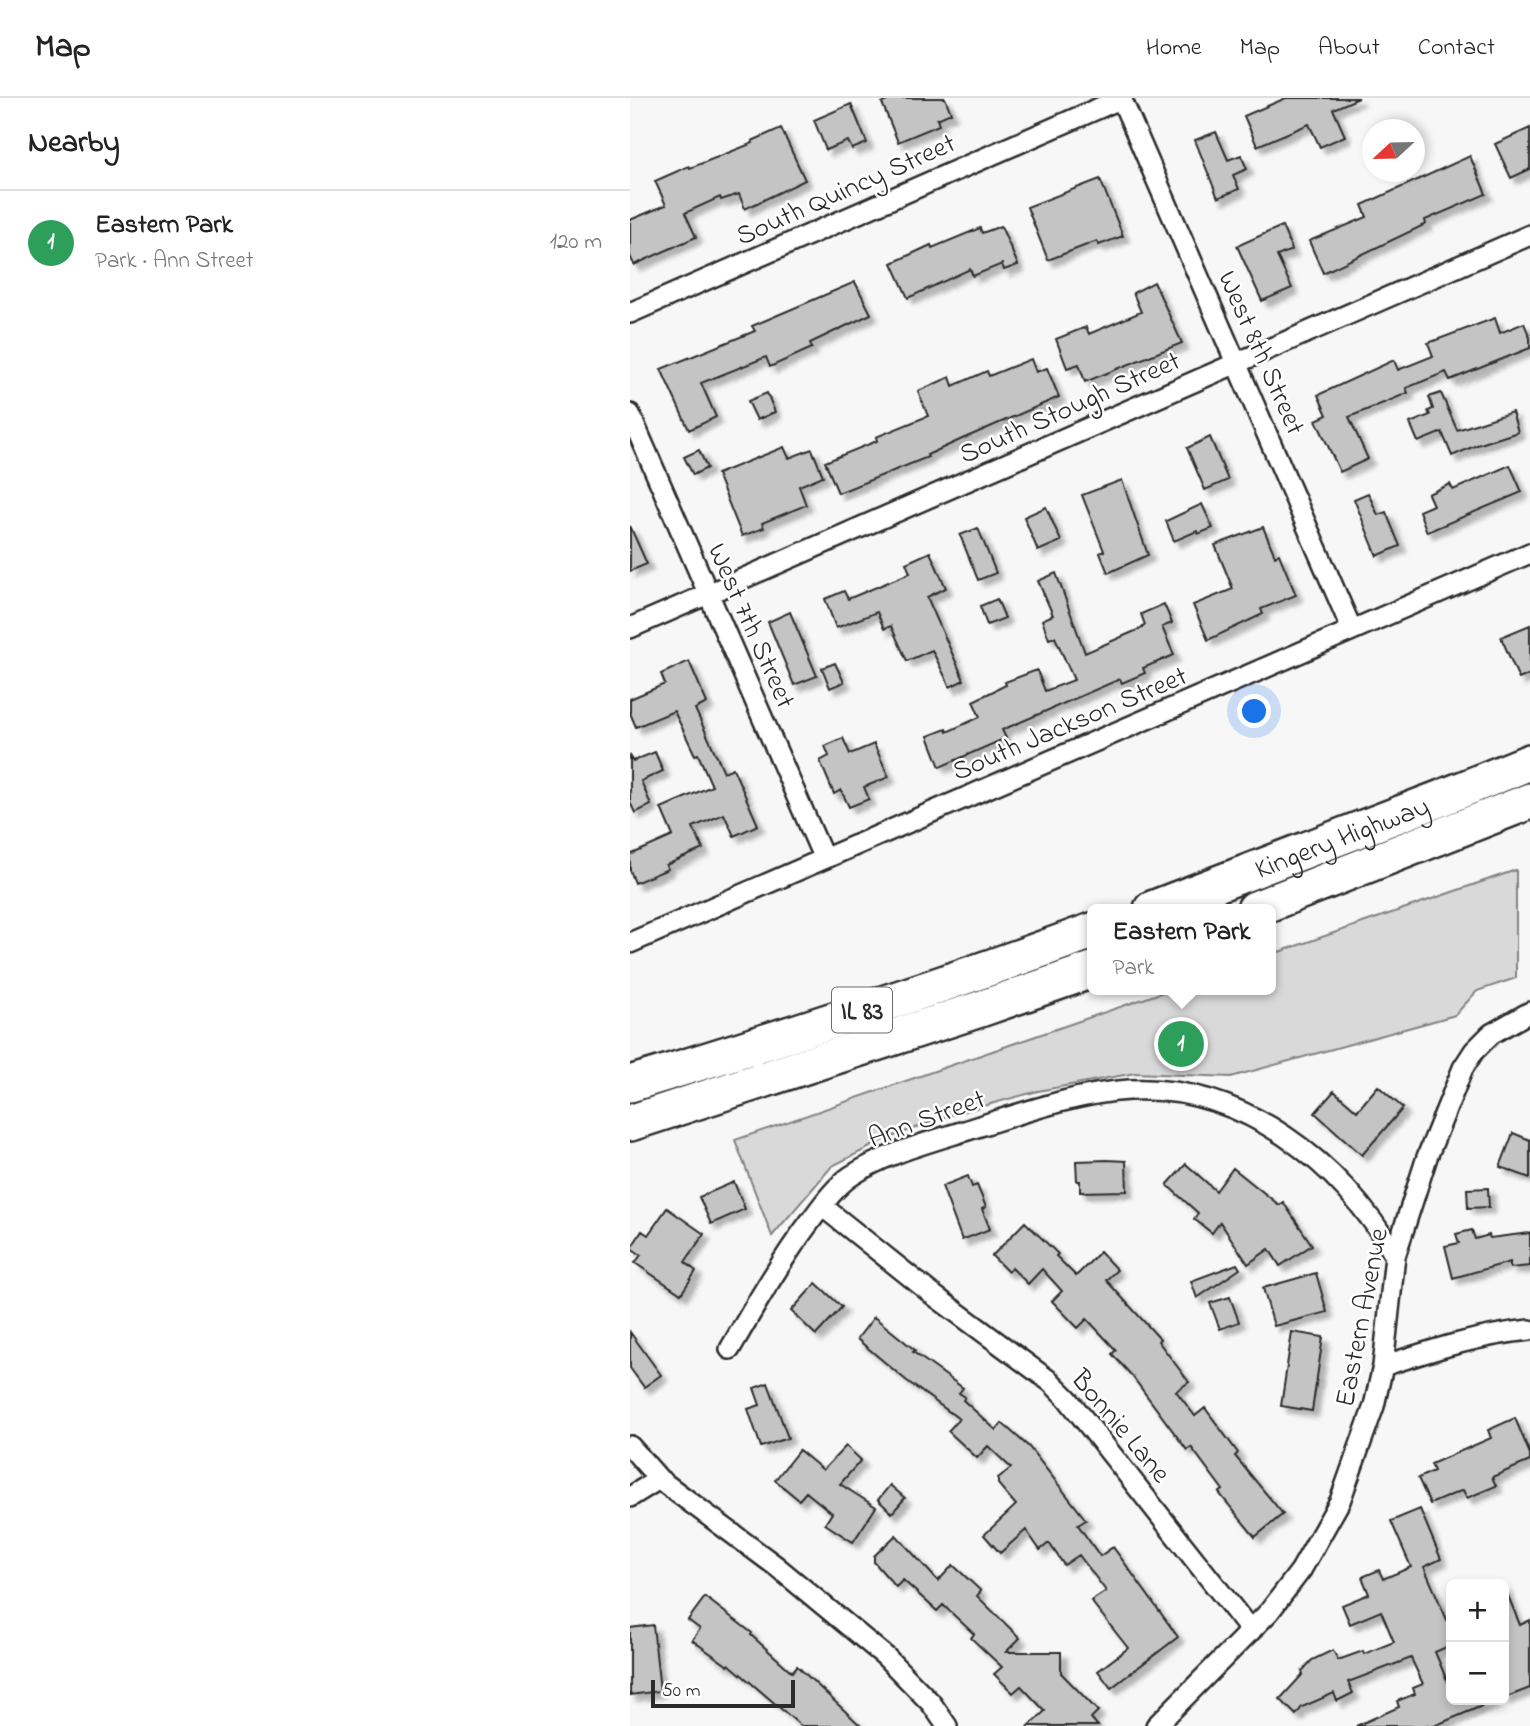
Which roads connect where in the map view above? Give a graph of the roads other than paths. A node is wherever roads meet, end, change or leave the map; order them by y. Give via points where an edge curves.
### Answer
1 (1121, 98) edge
2 (1530, 235) edge
3 (630, 313) edge
4 (1237, 363) junction
5 (630, 414) edge
6 (1530, 552) edge
7 (709, 594) junction
8 (630, 628) edge
9 (1352, 630) junction
10 (1530, 744) edge
11 (1530, 762) edge
12 (1439, 799) junction
13 (1530, 801) edge
14 (824, 859) junction
15 (1165, 904) edge
16 (1268, 904) edge
17 (1087, 933) edge
18 (630, 943) edge
19 (1087, 972) edge
20 (1530, 1012) edge
21 (630, 1084) edge
22 (630, 1123) edge
23 (822, 1206) junction
24 (1395, 1256) junction
25 (1530, 1330) edge
26 (730, 1349) dead end
27 (1383, 1366) junction
28 (630, 1446) edge
29 (659, 1479) junction
30 (630, 1497) edge
31 (1251, 1631) junction
32 (947, 1726) edge
33 (1156, 1726) edge

1 - 3 street, South Quincy Street
1 - 4 street, West 8th Street
2 - 4 street, South Stough Street
4 - 7 street, South Stough Street
4 - 9 street, West 8th Street
5 - 7 street, West 7th Street
6 - 9 street, South Jackson Street
7 - 8 street, South Stough Street
7 - 14 street, West 7th Street
9 - 14 street, South Jackson Street
10 - 12 highway
11 - 12 highway, Kingery Highway
12 - 15 highway, Kingery Highway
13 - 16 highway, Kingery Highway
14 - 18 street, South Jackson Street
17 - 21 highway, IL 83
19 - 22 highway, IL 83
20 - 24 street, Eastern Avenue via 1490,1034 1464,1068 1427,1157
23 - 24 street, Ann Street via 850,1177 930,1142 1092,1095 1129,1090 1176,1092 1228,1106 1285,1136 1314,1158 1378,1227
23 - 26 street, Ann Street via 784,1256
23 - 31 street, Bonnie Lane via 1051,1382
24 - 27 street, Eastern Avenue
25 - 27 street via 1454,1343
27 - 31 street, Eastern Avenue via 1364,1440 1340,1501 1301,1570
28 - 29 street
29 - 30 street
29 - 32 street via 776,1566 886,1657
31 - 33 street, Eastern Avenue

